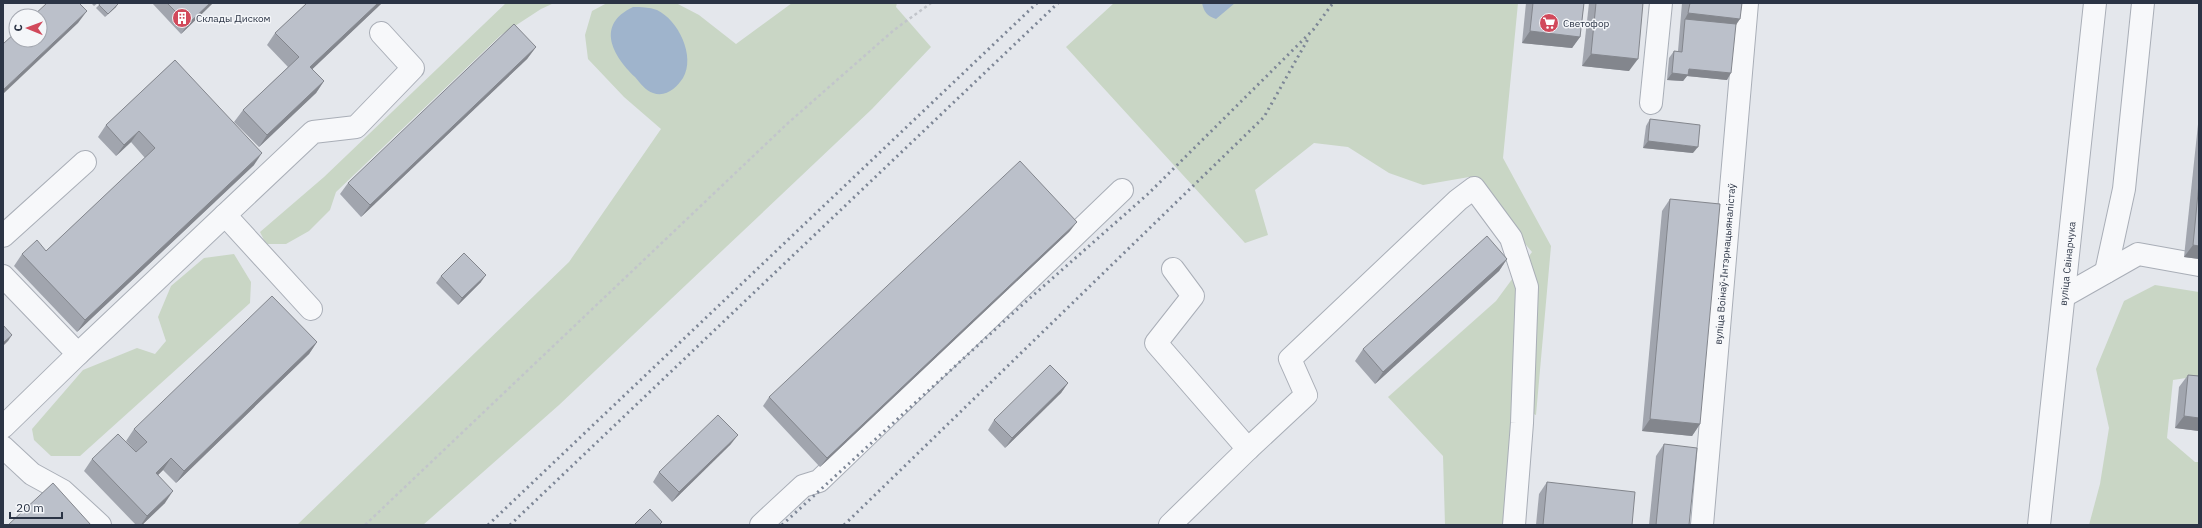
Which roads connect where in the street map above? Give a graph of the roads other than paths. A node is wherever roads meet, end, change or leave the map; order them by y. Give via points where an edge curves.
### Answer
1 (1661, 3) edge
2 (1747, 3) edge
3 (2096, 3) edge
4 (2143, 3) edge
5 (381, 32) dead end
6 (1651, 103) dead end
7 (85, 162) dead end
8 (1122, 190) dead end
9 (225, 215) junction
10 (3, 236) edge
11 (2199, 266) edge
12 (1173, 269) dead end
13 (2106, 272) junction
14 (3, 276) edge
15 (2064, 296) junction
16 (310, 309) dead end
17 (78, 354) junction
18 (3, 427) edge
19 (3, 447) edge
20 (1248, 449) junction
21 (100, 525) edge
22 (761, 525) edge
23 (1170, 525) edge
24 (1514, 525) edge
25 (1702, 525) edge
26 (2039, 525) edge

1 - 6 street
2 - 25 street, вуліца Воінаў-Інтэрнацыяналістаў
3 - 15 street, вуліца Свінарчука
4 - 13 street via 2124,188
5 - 9 street via 413,68 356,127 313,132
7 - 10 street
8 - 22 street via 819,481 803,486
9 - 16 street
9 - 17 street
11 - 13 street via 2138,254
12 - 20 street via 1193,296 1156,343
13 - 15 street
14 - 17 street
15 - 26 street, вуліца Свінарчука
17 - 18 street
19 - 21 street via 32,474 63,491
20 - 23 street
20 - 24 street via 1306,395 1290,359 1458,200 1474,188 1511,238 1527,287 1522,423

